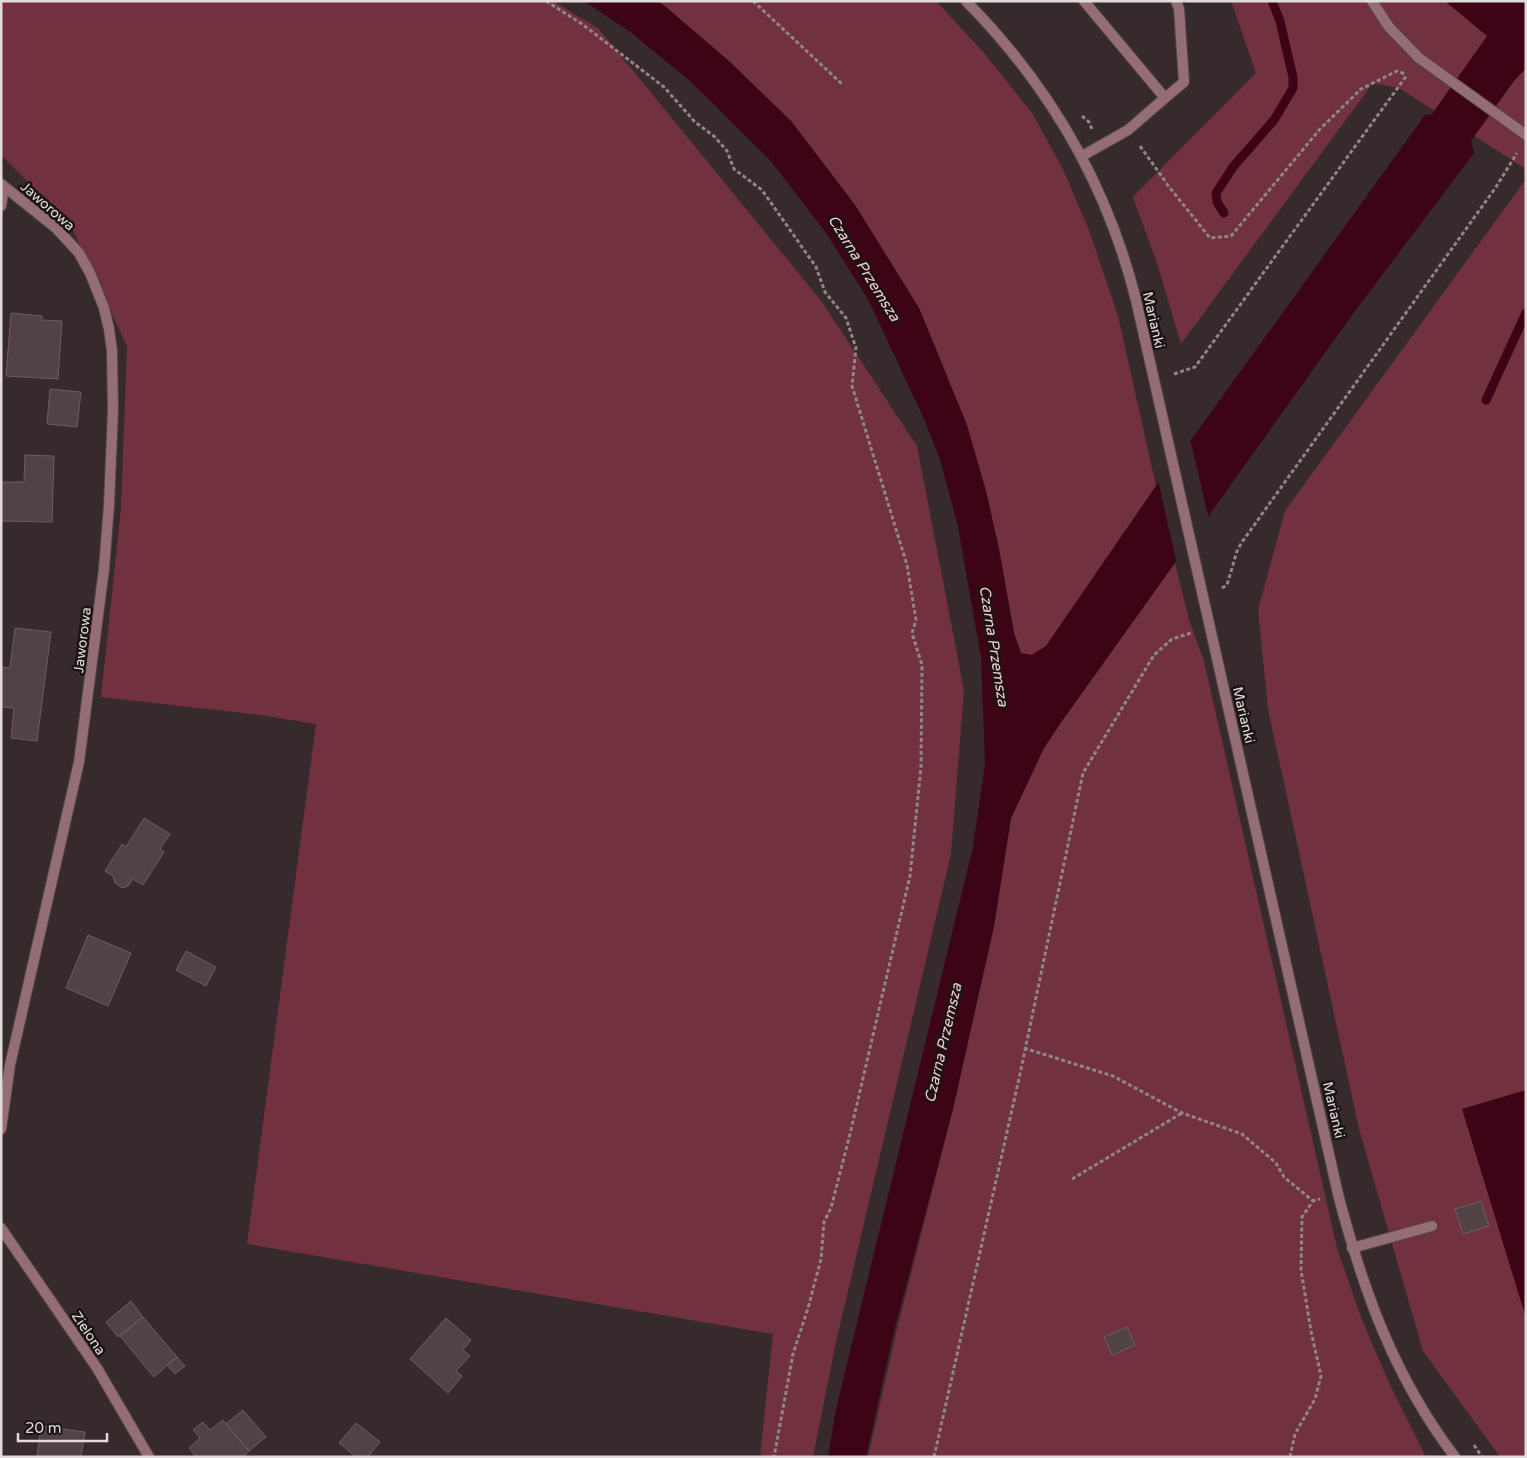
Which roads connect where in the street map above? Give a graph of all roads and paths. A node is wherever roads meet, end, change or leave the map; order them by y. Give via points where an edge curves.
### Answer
1 (546, 1) edge
2 (753, 1) edge
3 (966, 1) edge
4 (1084, 1) edge
5 (1176, 1) edge
6 (1372, 1) edge
7 (1419, 58) junction
8 (1407, 75) junction
9 (842, 84) dead end
10 (1166, 98) junction
11 (1128, 130) junction
12 (1526, 135) edge
13 (1521, 146) dead end
14 (1082, 156) junction
15 (2, 186) edge
16 (1, 206) edge
17 (1172, 374) dead end
18 (1223, 593) dead end
19 (1210, 626) junction
20 (1024, 1048) junction
21 (1182, 1113) junction
22 (1, 1129) edge
23 (1072, 1179) dead end
24 (1338, 1194) junction
25 (1313, 1201) junction
26 (1432, 1226) dead end
27 (1, 1228) edge
28 (1352, 1248) junction
29 (1469, 1438) dead end
30 (149, 1457) edge
31 (774, 1457) edge
32 (934, 1457) edge
33 (1290, 1457) edge
34 (1455, 1457) edge
35 (1482, 1457) edge

1 - 31 path via 582,24 664,87 727,151 734,169 762,190 816,267 825,292 846,318 856,348 852,386 907,565 916,620 912,633 922,665 921,767 910,876 850,1134 824,1222 821,1260 793,1354
2 - 9 path
3 - 14 street, Marianki via 1029,73
4 - 10 street
5 - 10 street via 1184,82
6 - 7 street via 1388,27
7 - 8 path
7 - 12 street
8 - 11 path via 1397,71 1361,89 1320,129 1231,236 1210,238
8 - 17 path via 1195,367
10 - 11 street
11 - 14 street
13 - 18 path via 1496,187 1242,542 1227,585 1222,588
14 - 19 street, Marianki via 1108,210 1130,275
15 - 16 street, Jaworowa
15 - 22 street, Jaworowa via 56,228 79,253 90,273 109,329 113,409 104,569 79,762 10,1065
19 - 20 path via 1172,639 1154,655 1083,773
19 - 24 street, Marianki
20 - 21 path via 1113,1076
20 - 32 path
21 - 23 path
21 - 25 path via 1242,1134
24 - 25 path
24 - 28 street, Marianki
25 - 33 path via 1302,1217 1301,1270 1321,1376 1315,1399 1295,1434
26 - 28 street
27 - 30 street, Zielona via 97,1368
28 - 34 street, Marianki via 1392,1354
29 - 35 path

